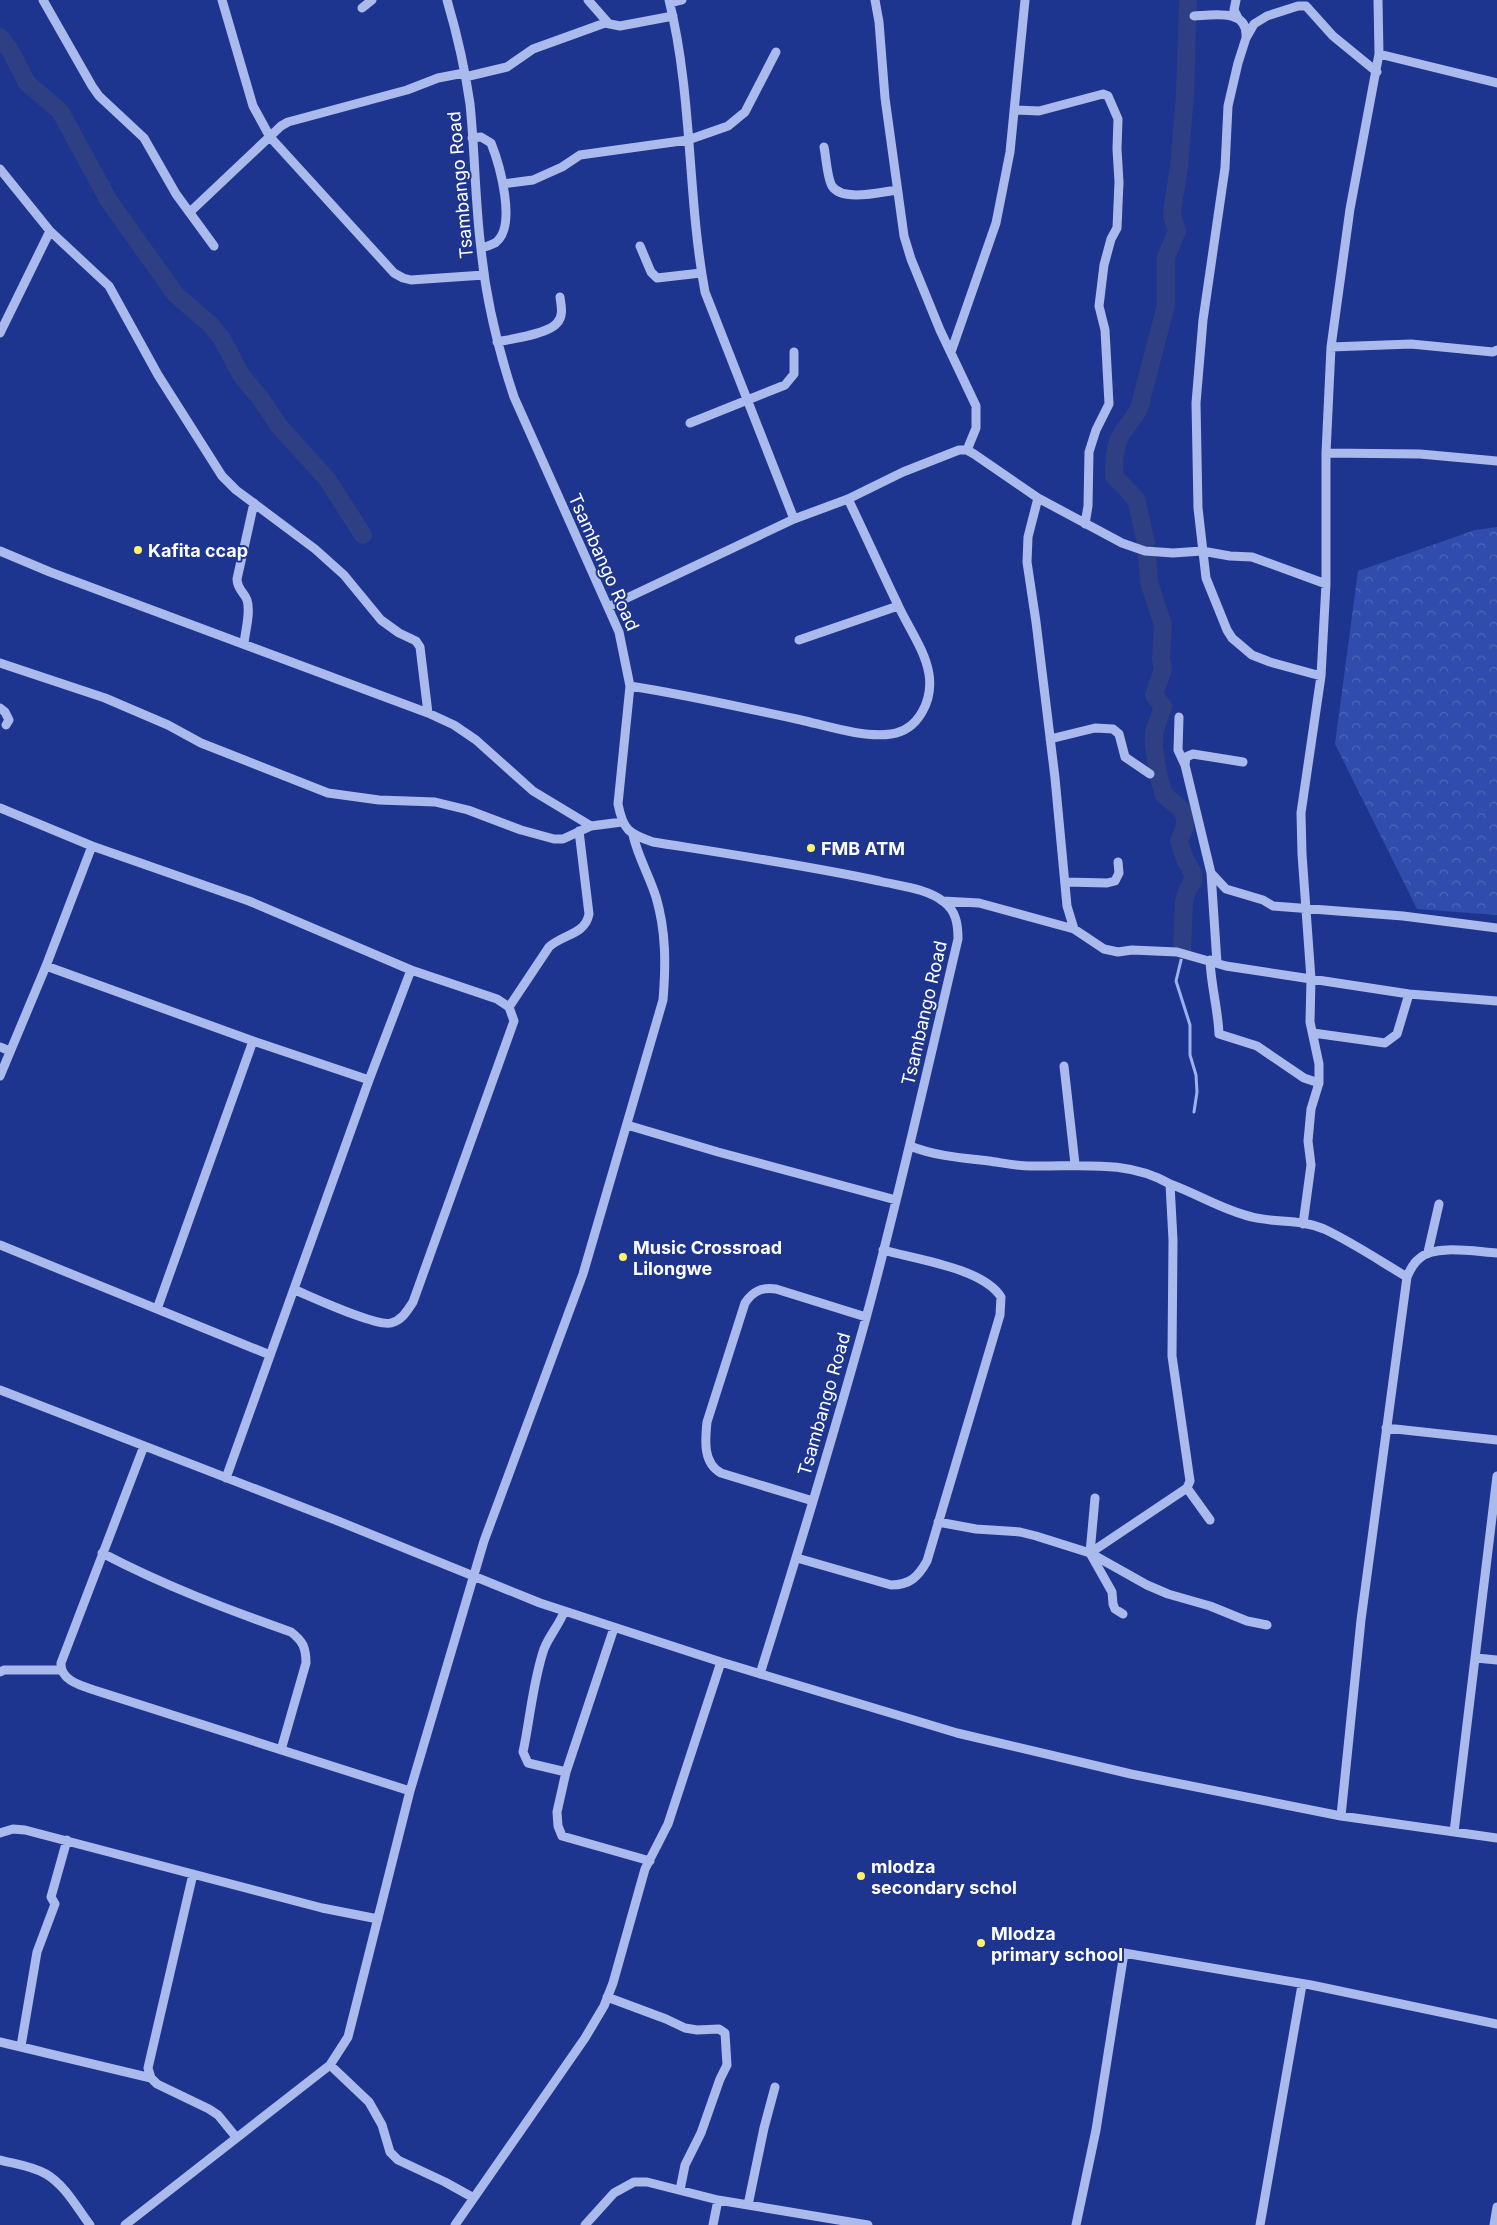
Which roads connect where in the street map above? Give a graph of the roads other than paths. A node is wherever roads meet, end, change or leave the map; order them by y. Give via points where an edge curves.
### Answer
1 (44, 0) edge
2 (222, 0) edge
3 (372, 0) edge
4 (446, 0) edge
5 (588, 0) edge
6 (682, 0) edge
7 (875, 0) edge
8 (1025, 0) edge
9 (1236, 0) edge
10 (1378, 0) edge
11 (670, 1) edge
12 (362, 8) dead end
13 (673, 16) junction
14 (1194, 16) dead end
15 (1238, 18) junction
16 (609, 24) junction
17 (1246, 38) junction
18 (776, 52) dead end
19 (1379, 54) junction
20 (1376, 72) junction
21 (465, 75) junction
22 (1497, 83) edge
23 (1014, 110) junction
24 (270, 137) junction
25 (472, 138) junction
26 (688, 140) junction
27 (824, 147) dead end
28 (0, 169) edge
29 (503, 184) junction
30 (897, 190) junction
31 (190, 212) junction
32 (50, 231) junction
33 (214, 246) dead end
34 (640, 246) dead end
35 (481, 248) junction
36 (701, 273) junction
37 (484, 275) junction
38 (560, 296) dead end
39 (0, 333) edge
40 (497, 342) junction
41 (1331, 347) junction
42 (1497, 350) edge
43 (794, 352) dead end
44 (950, 352) junction
45 (747, 400) junction
46 (690, 423) dead end
47 (967, 450) junction
48 (1326, 453) junction
49 (1497, 461) edge
50 (1038, 498) junction
51 (848, 499) junction
52 (254, 503) junction
53 (794, 520) junction
54 (1085, 524) junction
55 (1202, 551) junction
56 (1, 552) edge
57 (1326, 584) junction
58 (898, 606) junction
59 (608, 607) junction
60 (799, 640) dead end
61 (244, 644) junction
62 (0, 664) edge
63 (1321, 676) junction
64 (630, 686) junction
65 (0, 708) edge
66 (428, 713) junction
67 (1179, 718) dead end
68 (6, 725) dead end
69 (1050, 739) junction
70 (1243, 762) dead end
71 (1185, 765) junction
72 (1150, 774) dead end
73 (0, 808) edge
74 (622, 822) junction
75 (591, 826) junction
76 (580, 830) junction
77 (634, 835) junction
78 (92, 846) junction
79 (1118, 862) dead end
80 (1210, 873) junction
81 (1065, 882) junction
82 (943, 901) junction
83 (1305, 909) junction
84 (1497, 928) edge
85 (1074, 929) junction
86 (1213, 962) junction
87 (46, 966) junction
88 (411, 970) junction
89 (1311, 979) junction
90 (1409, 994) junction
91 (1497, 1000) edge
92 (509, 1007) junction
93 (1313, 1033) junction
94 (253, 1041) junction
95 (0, 1047) edge
96 (10, 1051) junction
97 (1064, 1066) dead end
98 (0, 1076) edge
99 (369, 1080) junction
100 (1318, 1083) junction
101 (628, 1125) junction
102 (910, 1146) junction
103 (1075, 1164) junction
104 (1170, 1184) junction
105 (896, 1200) junction
106 (1439, 1204) dead end
107 (1304, 1224) junction
108 (0, 1245) edge
109 (883, 1250) junction
110 (1428, 1252) junction
111 (1497, 1253) edge
112 (1407, 1277) junction
113 (295, 1290) junction
114 (157, 1309) junction
115 (866, 1317) junction
116 (270, 1355) junction
117 (0, 1390) edge
118 (1386, 1428) junction
119 (1497, 1440) edge
120 (144, 1446) junction
121 (1497, 1476) edge
122 (226, 1478) junction
123 (1187, 1488) junction
124 (1095, 1498) dead end
125 (813, 1501) junction
126 (1210, 1520) dead end
127 (938, 1522) junction
128 (102, 1553) junction
129 (1090, 1553) junction
130 (797, 1558) junction
131 (474, 1577) junction
132 (564, 1612) junction
133 (1123, 1614) dead end
134 (1267, 1625) dead end
135 (614, 1628) junction
136 (1476, 1658) junction
137 (1497, 1660) edge
138 (721, 1662) junction
139 (60, 1670) junction
140 (0, 1672) edge
141 (760, 1674) junction
142 (281, 1750) junction
143 (566, 1772) junction
144 (410, 1791) junction
145 (1341, 1816) junction
146 (1454, 1832) junction
147 (0, 1833) edge
148 (1497, 1838) edge
149 (67, 1840) junction
150 (650, 1861) junction
151 (193, 1874) junction
152 (378, 1919) junction
153 (1302, 1984) junction
154 (608, 1997) junction
155 (1497, 2024) edge
156 (0, 2042) edge
157 (21, 2046) junction
158 (330, 2065) junction
159 (151, 2078) junction
160 (775, 2087) dead end
161 (236, 2137) junction
162 (0, 2160) edge
163 (680, 2190) junction
164 (472, 2198) junction
165 (718, 2200) junction
166 (748, 2205) junction
167 (1497, 2207) edge
168 (826, 2222) edge
169 (90, 2225) edge
170 (125, 2225) edge
171 (454, 2225) edge
172 (585, 2225) edge
173 (713, 2225) edge
174 (868, 2225) edge
175 (1076, 2225) edge
176 (1260, 2225) edge
177 (1494, 2225) edge

1 - 31 street via 92,86 144,138
2 - 24 street via 253,106
3 - 12 street
4 - 21 street, Tsambango Road via 458,37
5 - 16 street
6 - 11 street
7 - 30 street
8 - 23 street
9 - 15 street via 1234,10
10 - 19 street
11 - 13 street
13 - 16 street via 620,26
13 - 26 street
14 - 15 street via 1228,14
15 - 17 street via 1244,26
16 - 21 street via 549,42 507,68
17 - 20 street via 1259,19 1302,5
17 - 55 street via 1228,106 1225,168 1203,320 1196,403
18 - 26 street via 737,120
19 - 20 street
19 - 22 street
20 - 41 street via 1350,209
21 - 24 street via 438,78 407,90 288,122
21 - 25 street, Tsambango Road
23 - 44 street via 1010,152 996,222
23 - 54 street via 1039,110 1103,94 1108,96 1118,119 1117,228 1104,265 1099,306 1104,330 1109,404 1089,452
24 - 31 street
24 - 37 street via 403,278
25 - 29 street via 481,137 491,143
25 - 35 street, Tsambango Road
26 - 29 street via 587,153 533,180
26 - 36 street
27 - 30 street via 832,186 840,193
28 - 32 street
29 - 35 street via 507,216 504,230 496,242
30 - 44 street via 911,260
31 - 33 street
32 - 39 street
32 - 52 street via 109,286 158,375 222,476
34 - 36 street via 657,278
35 - 37 street, Tsambango Road
36 - 45 street via 710,310
37 - 40 street, Tsambango Road
38 - 40 street via 562,314 558,323 548,330
40 - 59 street, Tsambango Road via 514,397
41 - 42 street via 1411,344
41 - 48 street
43 - 45 street via 795,369 790,381
44 - 47 street via 976,406 976,428
45 - 46 street
45 - 53 street
47 - 50 street
47 - 51 street via 952,452
48 - 49 street via 1420,454
48 - 57 street
50 - 54 street
50 - 69 street via 1028,537 1027,562
51 - 53 street
51 - 58 street
52 - 61 street via 237,579 248,606
52 - 66 street via 344,574 381,620 416,641 420,646
53 - 59 street
54 - 55 street via 1145,551
55 - 57 street via 1252,557
55 - 63 street via 1206,578 1232,638 1252,655
56 - 61 street
57 - 63 street
58 - 60 street
58 - 64 street via 926,661 930,686 926,707 919,718 911,726 891,734 847,730
59 - 64 street, Tsambango Road via 620,632
61 - 66 street
62 - 76 street via 105,698 202,743 328,793 379,800 435,802 554,840
63 - 83 street via 1302,813
64 - 74 street, Tsambango Road via 618,804
65 - 68 street via 9,720
66 - 75 street via 476,740 533,791
67 - 71 street via 1178,750
69 - 72 street via 1095,728 1113,728 1125,758
69 - 81 street
70 - 71 street via 1193,754 1186,757
71 - 80 street
73 - 78 street
74 - 75 street
74 - 77 street
75 - 76 street
76 - 92 street via 589,914 587,924 549,947
77 - 82 street via 653,842 848,875 922,892
77 - 101 street via 637,852 658,904 666,961 663,1000
78 - 87 street
78 - 88 street via 248,901
79 - 81 street via 1120,873 1115,881
80 - 83 street via 1231,892 1263,900 1273,906
80 - 86 street
81 - 85 street via 1067,906
82 - 85 street via 979,903
82 - 102 street, Tsambango Road via 955,914 958,939
83 - 84 street via 1403,916
83 - 89 street
85 - 86 street via 1104,949 1177,952
86 - 89 street
86 - 100 street via 1219,1034 1257,1046 1304,1078
87 - 94 street
87 - 96 street
88 - 92 street via 497,999
88 - 99 street
89 - 90 street
89 - 93 street via 1310,1022
90 - 91 street
90 - 93 street via 1397,1034 1385,1043
92 - 113 street via 514,1021 413,1302 404,1317 390,1324 374,1322
93 - 100 street via 1319,1064
94 - 99 street
94 - 114 street
95 - 96 street
96 - 98 street
97 - 103 street
99 - 113 street
100 - 107 street via 1311,1109 1308,1141 1311,1165
101 - 105 street
101 - 131 street via 583,1274 484,1541
102 - 103 street via 936,1154 1016,1165
102 - 105 street, Tsambango Road
103 - 104 street via 1143,1171
104 - 107 street via 1213,1204 1252,1217
104 - 123 street via 1172,1356 1190,1474
105 - 109 street, Tsambango Road
106 - 110 street
107 - 112 street via 1322,1228
108 - 114 street
109 - 115 street, Tsambango Road
109 - 127 street via 974,1275 989,1283 1002,1297 1000,1315
110 - 111 street
110 - 112 street via 1412,1267
112 - 118 street
113 - 116 street
114 - 116 street
115 - 125 street, Tsambango Road
115 - 125 street via 776,1289 758,1290 750,1295 707,1422 709,1462 713,1469
116 - 122 street
117 - 120 street
118 - 119 street
118 - 145 street via 1361,1620
120 - 122 street
120 - 128 street
121 - 136 street
122 - 131 street
123 - 126 street
123 - 129 street
124 - 129 street
125 - 130 street, Tsambango Road
127 - 129 street via 1020,1532
127 - 130 street via 928,1561 921,1573 902,1585 891,1585
128 - 139 street
128 - 142 street via 139,1573 199,1599 291,1632 301,1640 306,1651 306,1663
129 - 133 street via 1112,1592 1115,1609
129 - 134 street via 1154,1588 1246,1621
130 - 141 street, Tsambango Road
131 - 132 street
131 - 144 street
132 - 135 street
132 - 143 street via 548,1640 540,1664 523,1752 528,1763
135 - 138 street
135 - 143 street
136 - 137 street
136 - 146 street
138 - 141 street
138 - 150 street via 668,1824
139 - 140 street
139 - 142 street via 73,1682 97,1691
141 - 145 street via 1020,1749
142 - 144 street
143 - 150 street via 557,1812 562,1836
144 - 152 street
145 - 146 street
146 - 148 street
147 - 149 street via 25,1830
149 - 151 street
149 - 157 street via 51,1897 55,1904 37,1952
150 - 154 street
151 - 152 street via 322,1908
151 - 159 street via 148,2068
152 - 158 street via 348,2037
153 - 155 street
153 - 175 street via 1124,1953 1096,2130
153 - 176 street
154 - 163 street via 685,2028 719,2029 725,2033 727,2065 685,2165
154 - 164 street via 585,2038
156 - 157 street
157 - 159 street
158 - 161 street
158 - 164 street via 369,2102 382,2125 390,2152 398,2160
159 - 161 street via 157,2084 210,2109
160 - 166 street
161 - 170 street
162 - 169 street via 46,2174 60,2185
163 - 165 street
163 - 172 street via 634,2182 614,2193
164 - 171 street
165 - 166 street
165 - 173 street
166 - 168 street
167 - 177 street
168 - 174 street

